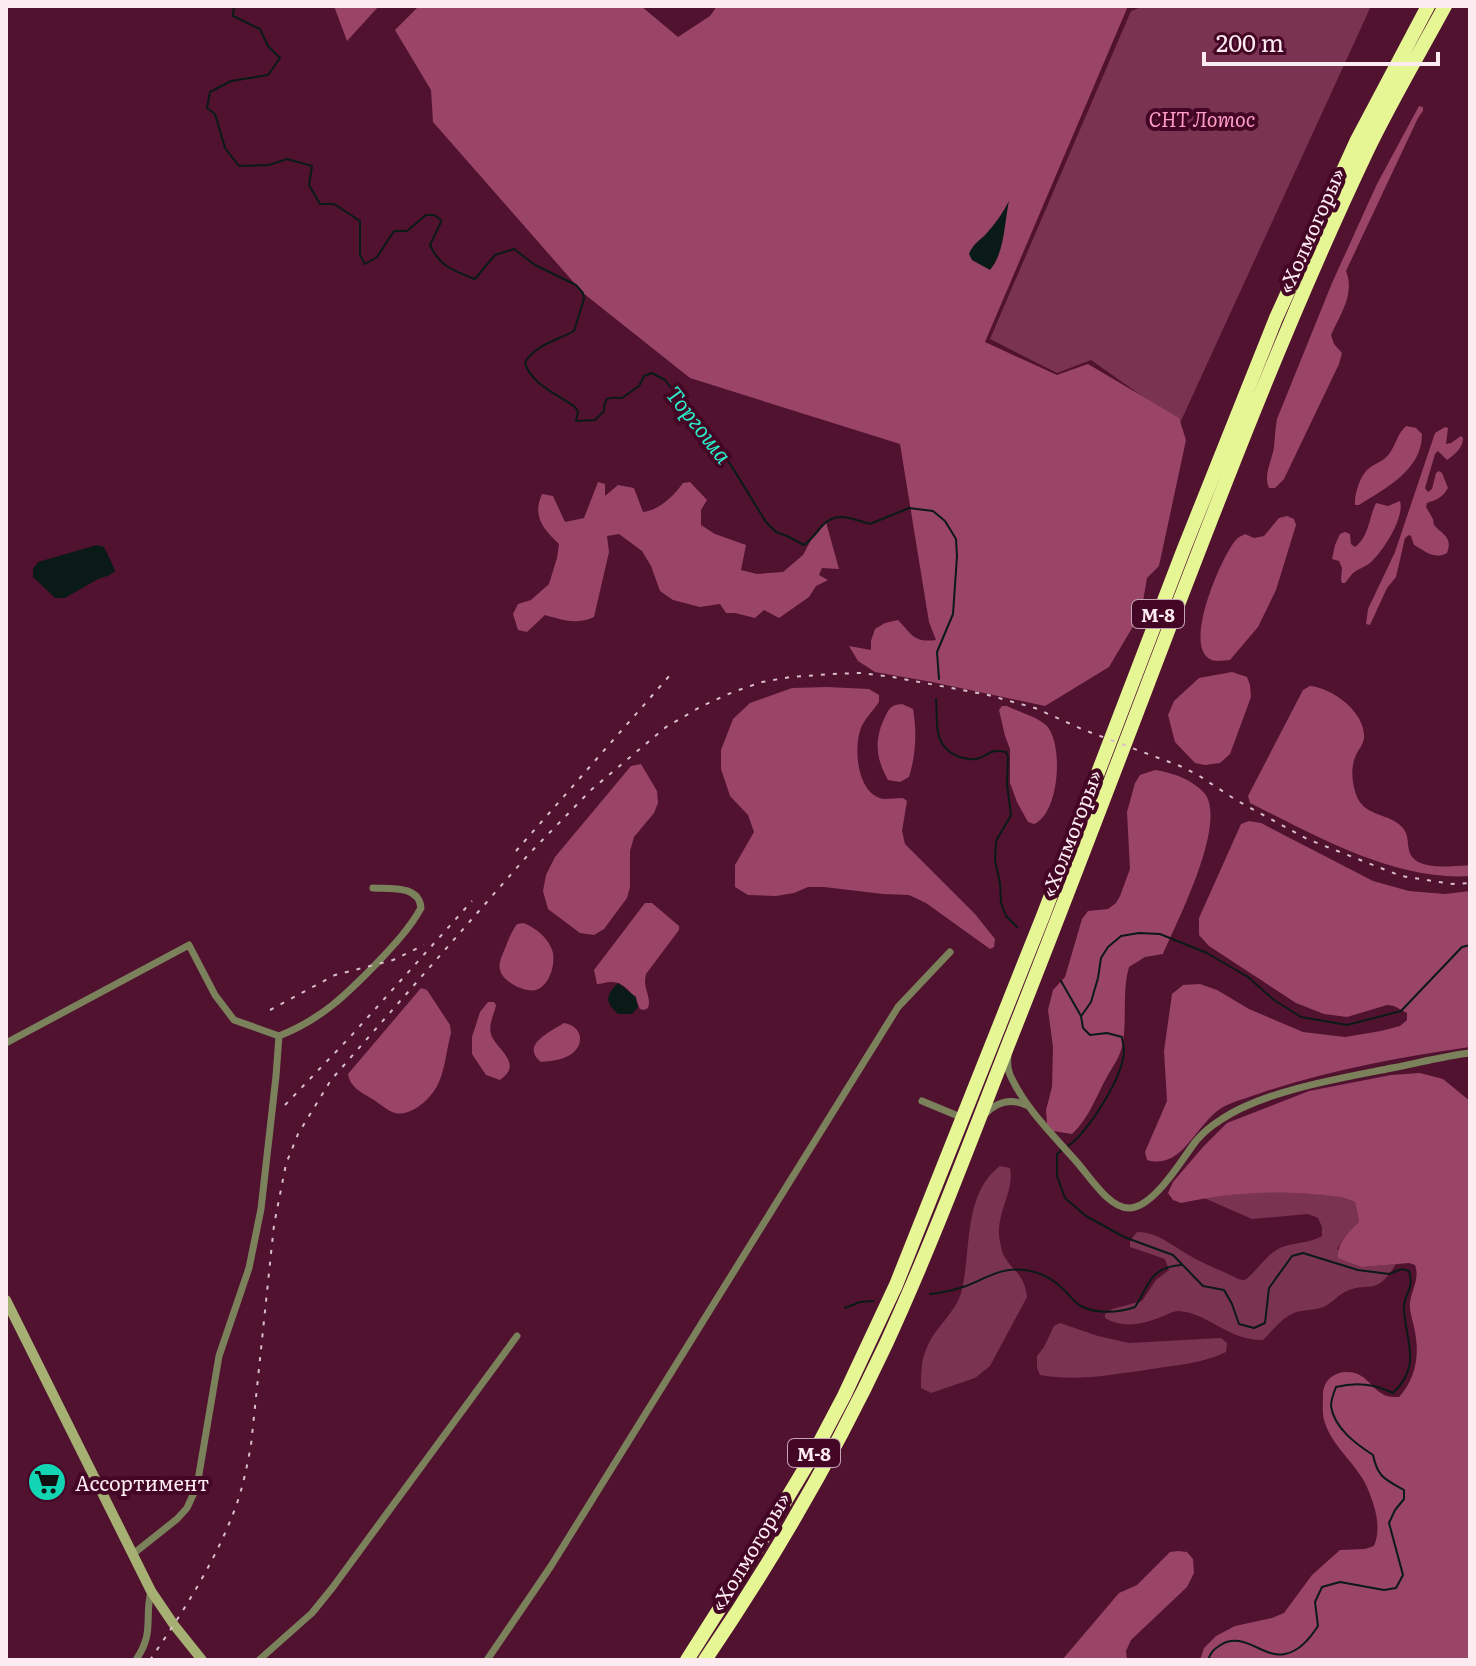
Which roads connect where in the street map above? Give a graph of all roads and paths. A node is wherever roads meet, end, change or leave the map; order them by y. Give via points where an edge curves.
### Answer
1 (1428, 6) edge
2 (1445, 6) edge
3 (373, 888) dead end
4 (950, 952) dead end
5 (279, 1036) junction
6 (6, 1043) edge
7 (1009, 1044) junction
8 (1470, 1053) edge
9 (922, 1101) dead end
10 (1028, 1106) junction
11 (963, 1118) junction
12 (979, 1121) junction
13 (6, 1300) edge
14 (517, 1336) dead end
15 (133, 1554) junction
16 (151, 1591) junction
17 (136, 1660) edge
18 (202, 1660) edge
19 (259, 1660) edge
20 (487, 1660) edge
21 (687, 1660) edge
22 (705, 1660) edge

1 - 11 highway, «Холмогоры» / М-8 via 1357,140 1276,318
2 - 7 highway, «Холмогоры» / М-8 via 1369,146 1273,362
3 - 5 street via 416,894 421,908 392,948 347,994
4 - 20 street via 898,1007 551,1566
5 - 6 street via 234,1020 189,945
5 - 15 street via 261,1209 249,1268 219,1356 197,1486 177,1519
7 - 10 street via 1009,1071
7 - 12 highway, «Холмогоры» / М-8
8 - 10 street via 1312,1085 1236,1111 1198,1138 1149,1200 1129,1208 1101,1191
9 - 11 street
10 - 12 street via 1008,1101
11 - 21 highway, «Холмогоры» / М-8 via 896,1285 844,1396
12 - 22 highway, «Холмогоры» / М-8 via 857,1403
13 - 15 street
14 - 19 street via 333,1587
15 - 16 street
16 - 17 street via 149,1632
16 - 18 street

